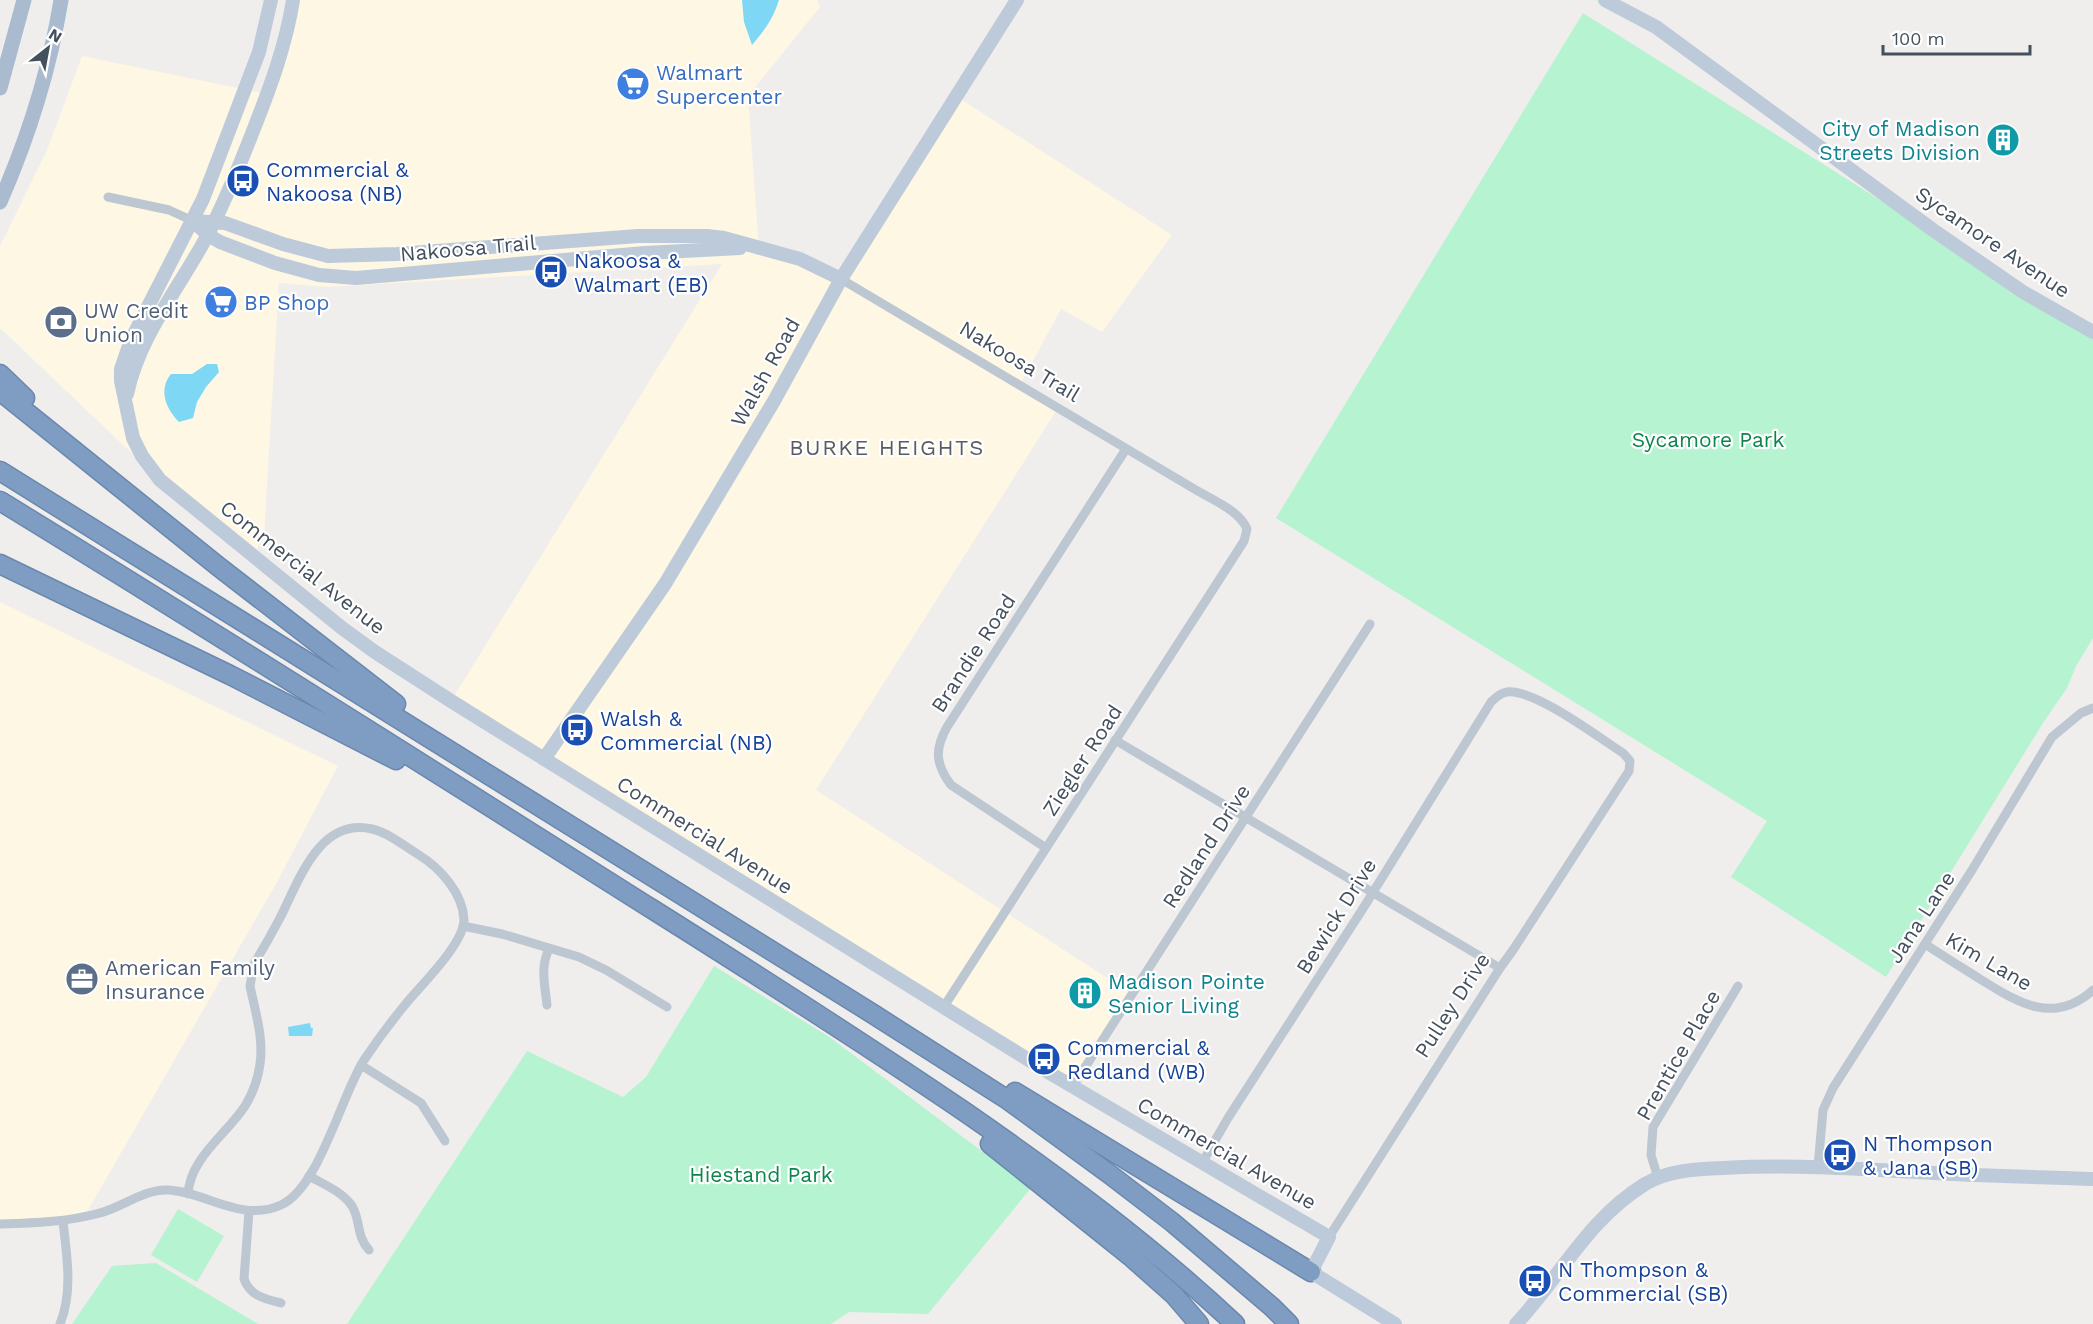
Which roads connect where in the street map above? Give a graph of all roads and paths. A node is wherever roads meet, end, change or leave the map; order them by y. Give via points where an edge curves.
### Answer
1 (24, 0) edge
2 (61, 0) edge
3 (271, 0) edge
4 (293, 0) edge
5 (1017, 0) edge
6 (1605, 0) edge
7 (0, 88) edge
8 (108, 197) dead end
9 (0, 202) edge
10 (193, 221) junction
11 (214, 221) junction
12 (208, 235) junction
13 (759, 249) junction
14 (841, 279) junction
15 (2093, 332) edge
16 (0, 374) edge
17 (0, 391) edge
18 (126, 399) junction
19 (1126, 449) junction
20 (93, 464) junction
21 (0, 471) edge
22 (0, 501) edge
23 (1248, 530) joint
24 (0, 564) edge
25 (1370, 624) dead end
26 (2093, 708) edge
27 (1115, 740) junction
28 (544, 759) junction
29 (1630, 762) joint
30 (1246, 817) junction
31 (573, 827) junction
32 (530, 831) junction
33 (1046, 848) junction
34 (1372, 892) junction
35 (463, 926) junction
36 (1925, 944) junction
37 (549, 949) junction
38 (1500, 968) junction
39 (1738, 986) dead end
40 (2093, 990) edge
41 (547, 1005) dead end
42 (667, 1007) dead end
43 (943, 1008) junction
44 (873, 1014) junction
45 (831, 1023) junction
46 (361, 1065) junction
47 (1073, 1086) junction
48 (445, 1141) dead end
49 (1202, 1163) junction
50 (1818, 1167) junction
51 (309, 1176) junction
52 (1659, 1178) junction
53 (2093, 1179) edge
54 (188, 1194) junction
55 (249, 1211) junction
56 (63, 1222) junction
57 (0, 1224) edge
58 (1329, 1237) junction
59 (369, 1250) dead end
60 (1311, 1272) junction
61 (1540, 1299) junction
62 (281, 1303) dead end
63 (60, 1324) edge
64 (1199, 1324) edge
65 (1234, 1324) edge
66 (1289, 1324) edge
67 (1395, 1324) edge
68 (1516, 1324) edge
69 (1528, 1324) edge

1 - 7 main road
2 - 9 main road via 29,125
3 - 10 street, Commercial Avenue via 252,71
4 - 11 street, Commercial Avenue via 267,94
5 - 14 street, Walsh Road
6 - 15 street, Sycamore Avenue via 1656,27 1933,230 2023,292
8 - 10 street, Nakoosa Trail via 169,210
10 - 11 street, Nakoosa Trail
10 - 12 street, Nakoosa Trail
10 - 18 street, Commercial Avenue via 127,350 121,374
11 - 12 street, Commercial Avenue
11 - 13 street, Nakoosa Trail via 328,256 676,235 724,238
12 - 13 street, Nakoosa Trail via 286,266 319,275 356,278 670,251
12 - 18 street, Commercial Avenue via 138,358
13 - 14 street, Nakoosa Trail via 800,259
14 - 19 street, Nakoosa Trail
14 - 28 street, Walsh Road via 665,584
16 - 20 highway
17 - 20 highway
18 - 28 street, Commercial Avenue via 135,444 160,480 375,652
19 - 23 street, Nakoosa Trail via 1237,515
19 - 33 street, Brandie Road via 939,743 940,770 951,785
20 - 31 highway via 386,697
21 - 31 highway
22 - 32 highway
23 - 27 street, Ziegler Road via 1244,542
24 - 32 highway via 318,718 474,805
25 - 30 street, Redland Drive
26 - 36 street, Jana Lane via 2052,737
27 - 30 street
27 - 33 street, Ziegler Road
28 - 43 street, Commercial Avenue
29 - 34 street, Bewick Drive via 1623,753 1556,710 1527,696 1504,692 1491,702
29 - 38 street, Pulley Drive via 1621,785
30 - 34 street
30 - 47 street, Redland Drive
31 - 44 highway
32 - 45 highway
33 - 43 street, Ziegler Road
34 - 38 street
34 - 49 street, Bewick Drive
35 - 37 street
35 - 46 street via 460,937
35 - 54 street via 456,893 433,864 375,830 343,830 317,850 254,964 250,986 261,1062 253,1093 200,1161
36 - 40 street, Kim Lane via 2028,1006 2054,1008 2072,1004
36 - 50 street, Jana Lane via 1825,1104
37 - 41 street via 544,960
37 - 42 street via 591,962
38 - 58 street, Pulley Drive
39 - 52 street, Prentice Place via 1653,1127 1651,1155
43 - 47 street, Commercial Avenue
44 - 60 highway via 1002,1084
44 - 66 highway via 1008,1100 1099,1166 1172,1222
45 - 64 highway via 1130,1256 1174,1295
45 - 65 highway via 1034,1160 1159,1257
46 - 48 street via 421,1103
46 - 51 street
47 - 49 street, Commercial Avenue
49 - 58 street, Commercial Avenue
50 - 52 street via 1685,1170
50 - 53 street
51 - 55 street via 286,1202
51 - 59 street via 335,1191 352,1207 361,1241
52 - 61 street via 1623,1201 1586,1235
54 - 55 street
54 - 56 street via 155,1191 107,1211
55 - 62 street via 244,1279 256,1296
56 - 57 street
56 - 63 street via 68,1296
58 - 60 street, Pulley Drive
60 - 67 street
61 - 68 street
61 - 69 street

